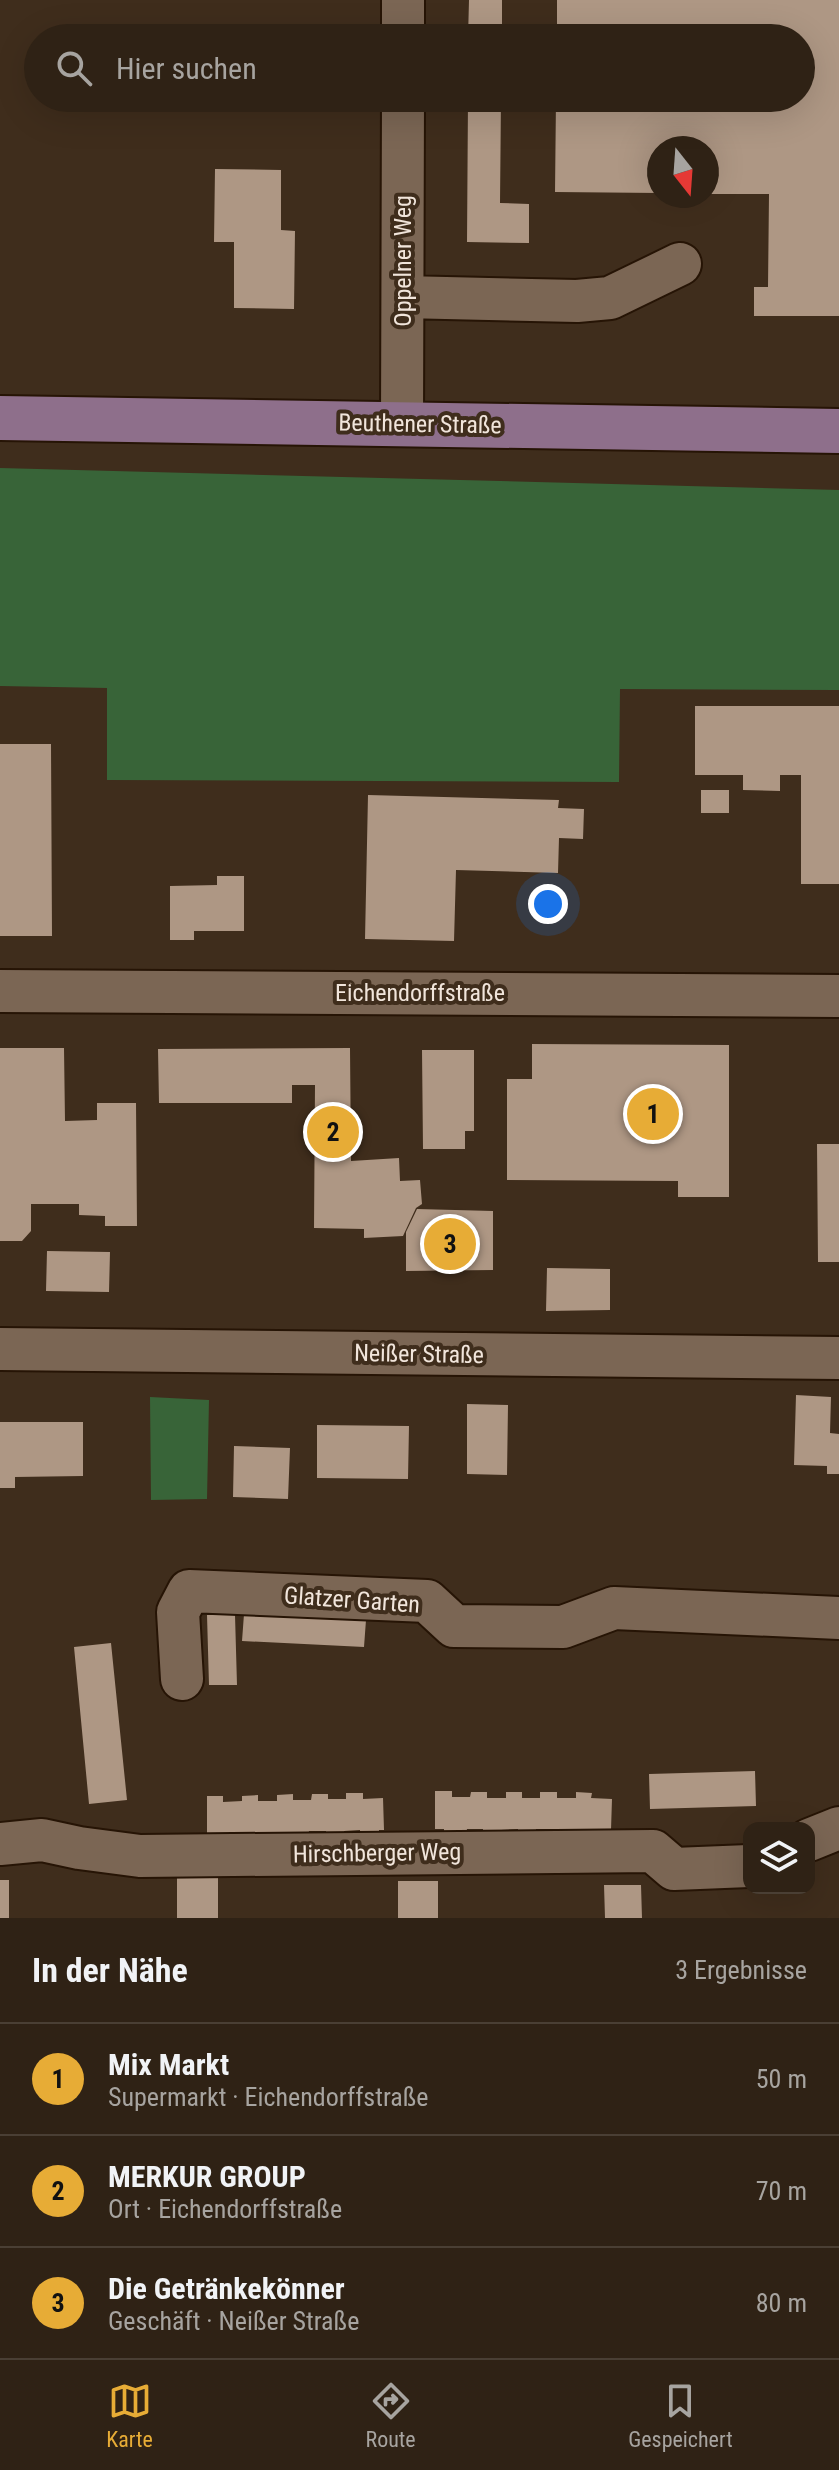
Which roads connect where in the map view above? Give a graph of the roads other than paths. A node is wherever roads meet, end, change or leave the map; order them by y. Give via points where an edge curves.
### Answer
1 (403, 0) edge
2 (403, 24) edge
3 (403, 112) edge
4 (680, 264) dead end
5 (403, 297) junction
6 (0, 418) edge
7 (402, 424) junction
8 (839, 431) edge
9 (0, 991) edge
10 (839, 996) edge
11 (0, 1349) edge
12 (839, 1358) edge
13 (839, 1618) edge
14 (182, 1679) dead end
15 (839, 1828) edge
16 (815, 1838) edge
17 (0, 1844) edge
18 (743, 1866) edge

1 - 2 street
3 - 5 street, Oppelner Weg
4 - 5 street via 610,298
5 - 7 street, Oppelner Weg
6 - 7 main road, Beuthener Straße
7 - 8 main road, Beuthener Straße
9 - 10 street, Eichendorffstraße
11 - 12 street, Neißer Straße
13 - 14 street, Glatzer Garten via 614,1608 563,1627 454,1626 427,1601 189,1591 178,1612
15 - 16 street
17 - 18 street, Hirschberger Weg via 42,1840 140,1856 653,1851 674,1869

